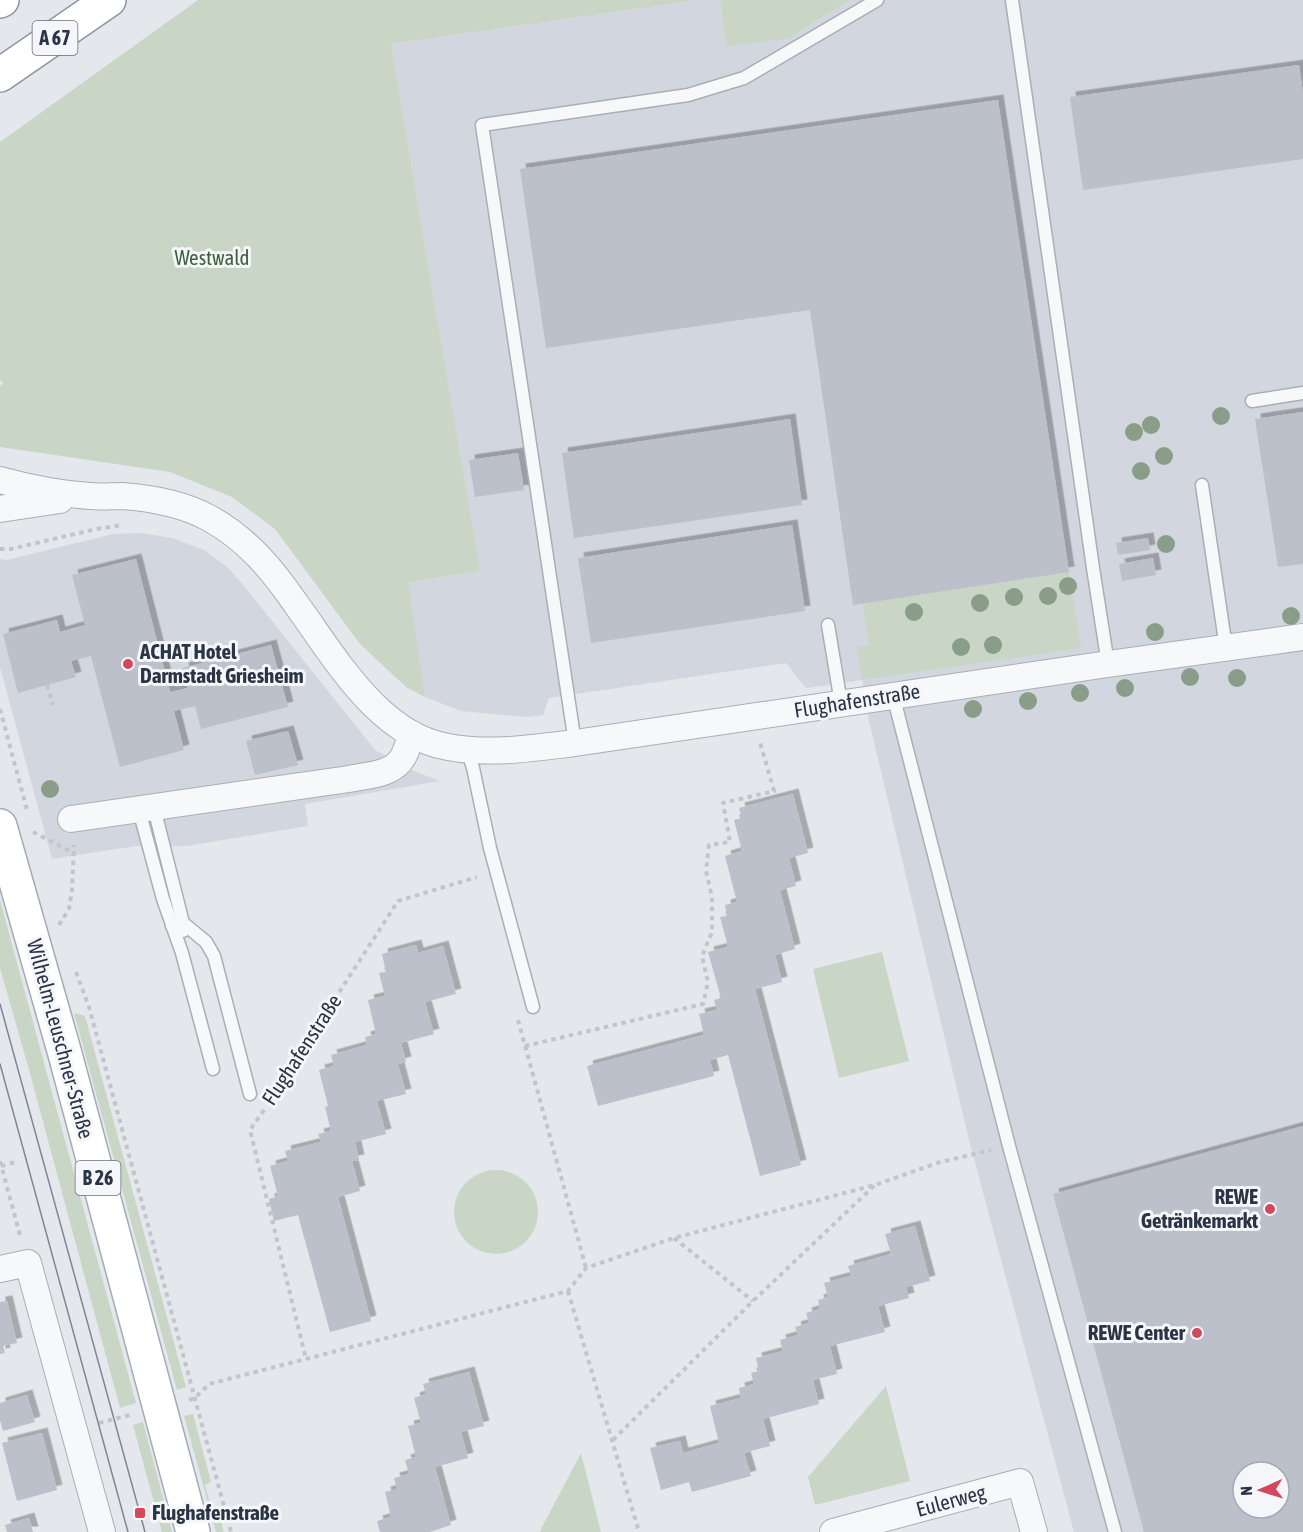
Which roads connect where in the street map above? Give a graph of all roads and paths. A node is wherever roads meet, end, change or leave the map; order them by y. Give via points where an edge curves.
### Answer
1 (109, 0) edge
2 (877, 0) edge
3 (1012, 0) edge
4 (0, 75) edge
5 (1303, 393) edge
6 (1252, 401) dead end
7 (0, 480) edge
8 (1202, 485) dead end
9 (90, 496) junction
10 (0, 509) edge
11 (124, 525) dead end
12 (0, 549) edge
13 (828, 625) dead end
14 (1303, 637) edge
15 (1226, 648) junction
16 (1108, 664) junction
17 (47, 685) dead end
18 (894, 695) junction
19 (841, 704) junction
20 (53, 705) dead end
21 (0, 709) edge
22 (752, 717) junction
23 (412, 734) junction
24 (575, 743) junction
25 (467, 749) junction
26 (147, 809) junction
27 (71, 819) joint
28 (15, 823) edge
29 (32, 832) dead end
30 (75, 853) junction
31 (477, 877) dead end
32 (59, 925) dead end
33 (177, 925) junction
34 (533, 1008) dead end
35 (525, 1046) dead end
36 (213, 1069) dead end
37 (250, 1094) dead end
38 (116, 1107) dead end
39 (1009, 1146) junction
40 (16, 1162) dead end
41 (1, 1164) edge
42 (875, 1185) junction
43 (675, 1238) junction
44 (28, 1263) junction
45 (0, 1269) edge
46 (568, 1291) junction
47 (753, 1301) junction
48 (306, 1359) junction
49 (195, 1398) junction
50 (133, 1414) dead end
51 (99, 1424) dead end
52 (613, 1440) junction
53 (102, 1532) edge
54 (193, 1532) edge
55 (231, 1532) edge
56 (639, 1532) edge
57 (833, 1532) edge
58 (1034, 1532) edge
59 (1115, 1532) edge

1 - 4 main road, A 67
2 - 24 lane via 744,78 687,95 482,125
3 - 16 lane
5 - 6 lane
7 - 9 street, Flughafenstraße
8 - 15 lane
9 - 10 street, Flughafenstraße
9 - 23 street, Flughafenstraße via 143,498 188,509 246,542 358,689 372,705
11 - 12 path
13 - 19 lane
14 - 15 street, Flughafenstraße
15 - 16 street, Flughafenstraße
16 - 18 street, Flughafenstraße
17 - 20 path
18 - 19 street, Flughafenstraße
18 - 39 lane
19 - 22 street, Flughafenstraße
21 - 28 path
22 - 24 street, Flughafenstraße
22 - 35 path via 774,791 723,803 730,842 709,846 706,871 712,897 712,932 702,956 708,982 703,1004
23 - 25 street, Flughafenstraße via 447,747
23 - 26 street via 402,759 385,772
24 - 25 street, Flughafenstraße via 523,750
25 - 34 lane
26 - 27 street
26 - 33 lane
27 - 30 path
28 - 54 main road, Wilhelm-Leuschner-Straße / B 26 via 65,1054
29 - 30 path
30 - 32 path via 69,909
31 - 48 path, Flughafenstraße via 398,901 250,1130
33 - 36 lane
33 - 37 lane via 206,942 214,956
38 - 49 path
39 - 42 path via 937,1163
39 - 59 lane
40 - 41 path
41 - 44 path
42 - 43 path
42 - 47 path
43 - 46 path via 586,1268
43 - 47 path
44 - 45 street
44 - 53 street
46 - 48 path
46 - 52 path
47 - 52 path
48 - 49 path via 208,1384
49 - 55 path
50 - 51 path
52 - 56 path
57 - 58 street, Eulerweg via 1020,1482

